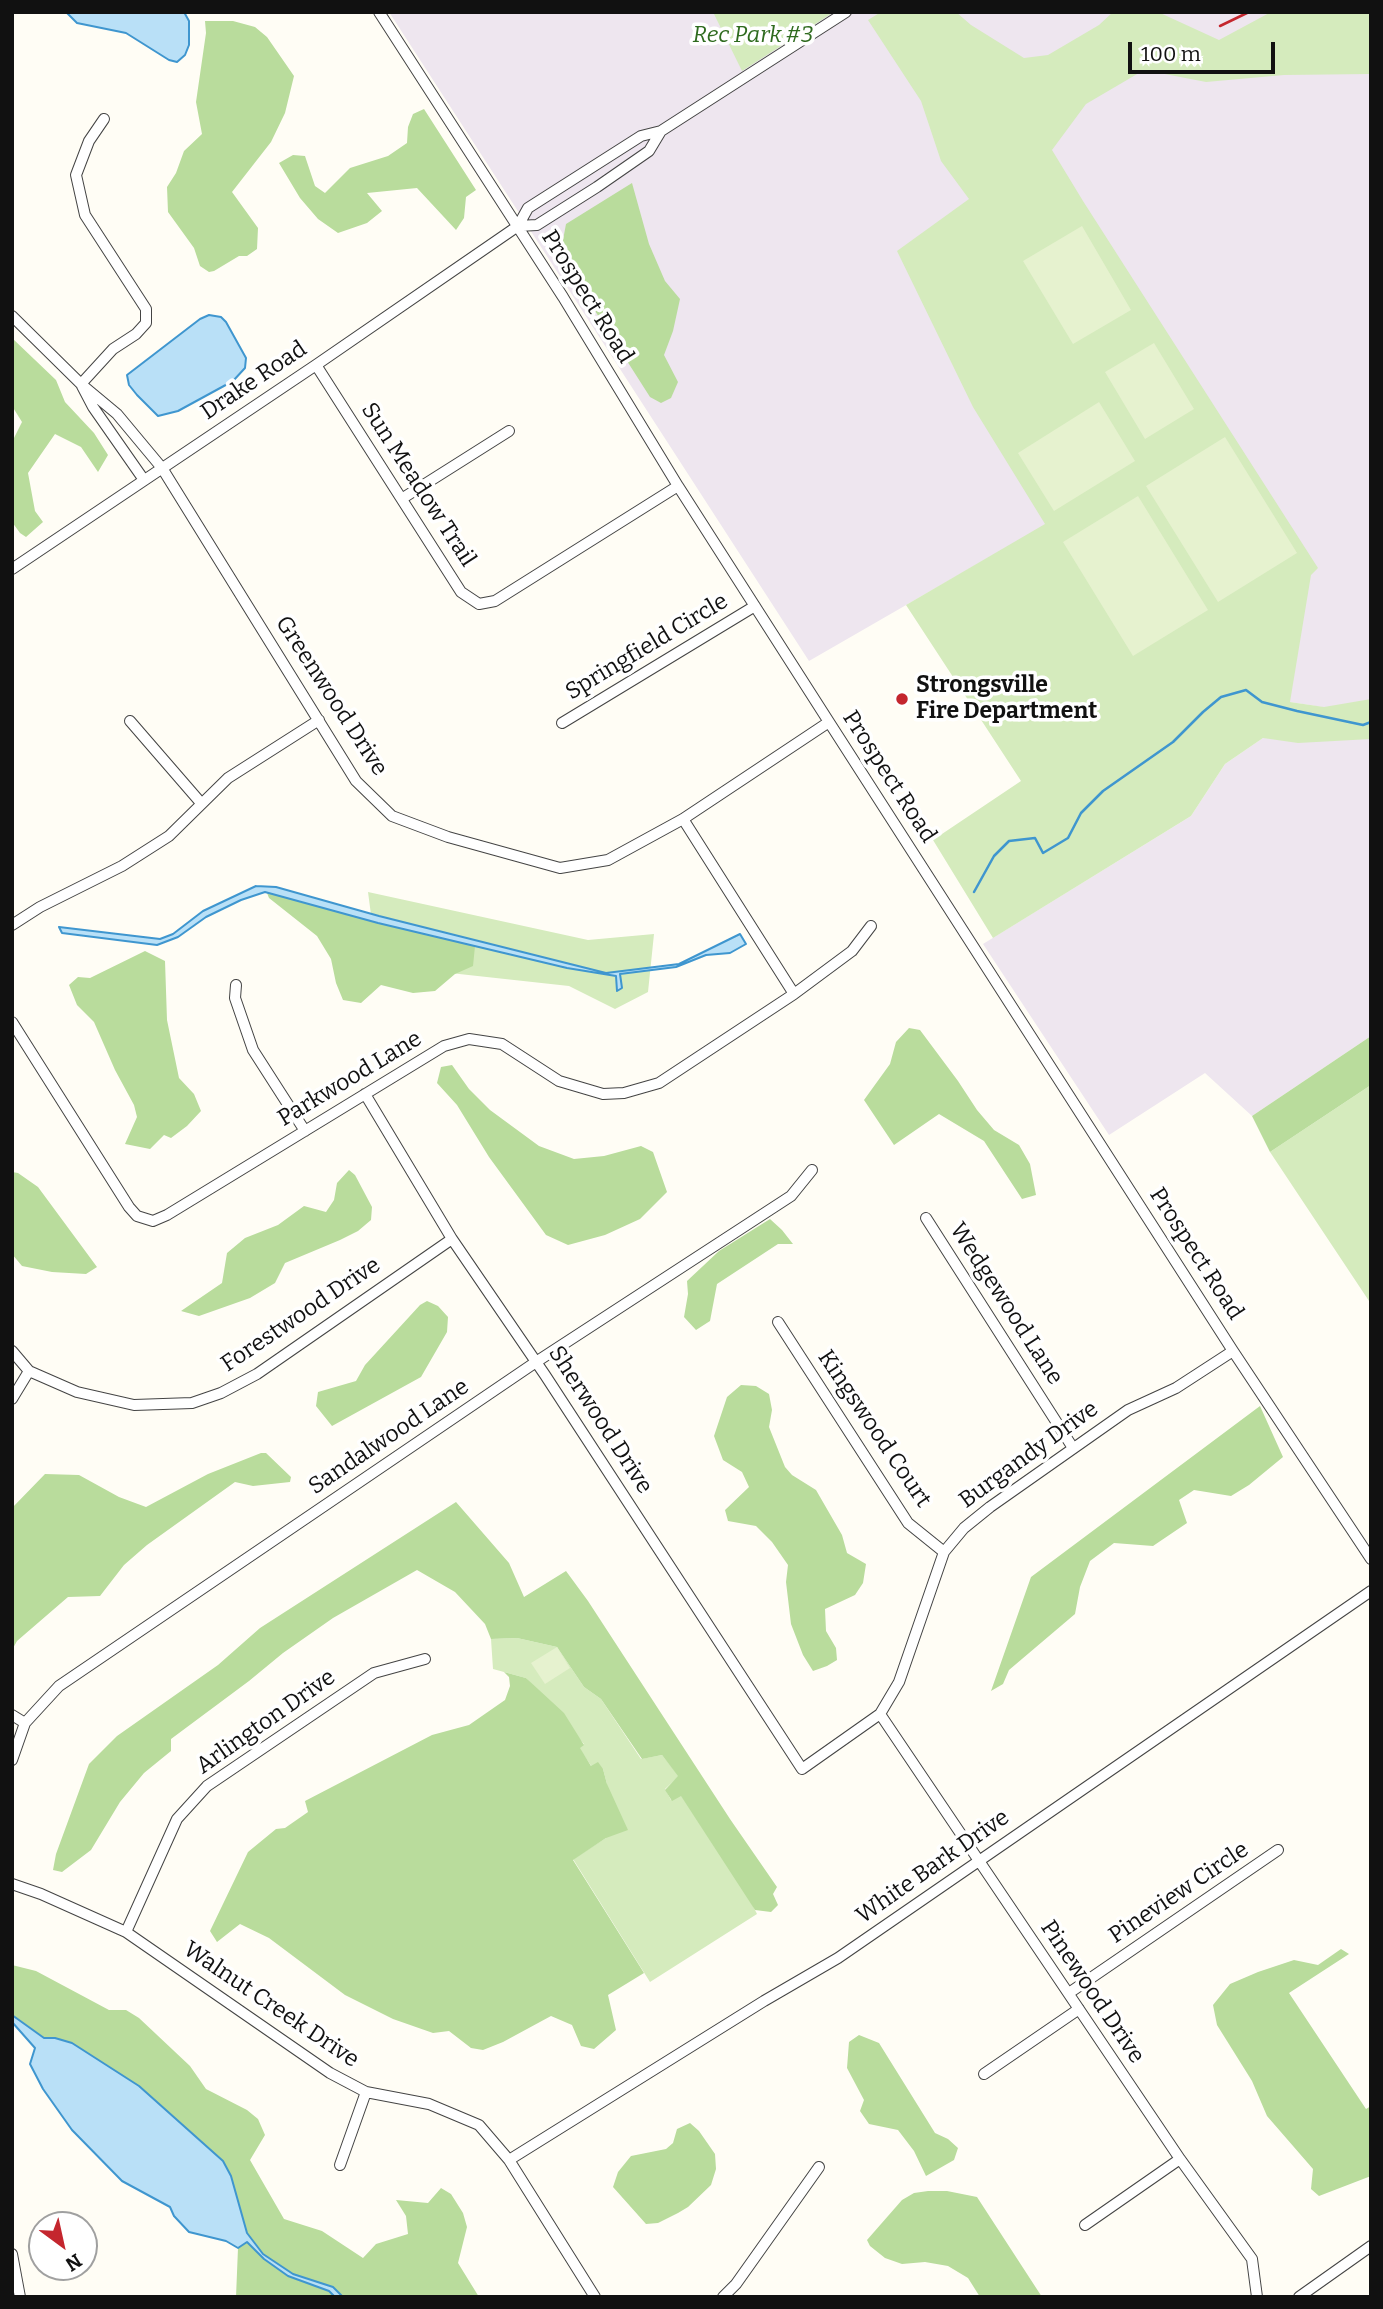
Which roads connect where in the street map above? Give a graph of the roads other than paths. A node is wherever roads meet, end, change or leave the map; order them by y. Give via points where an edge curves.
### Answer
1 (379, 12) edge
2 (846, 12) edge
3 (104, 119) dead end
4 (661, 131) junction
5 (518, 226) junction
6 (12, 316) edge
7 (316, 365) junction
8 (81, 384) junction
9 (509, 431) dead end
10 (162, 468) junction
11 (144, 480) junction
12 (678, 486) junction
13 (402, 498) junction
14 (12, 569) edge
15 (755, 606) junction
16 (319, 720) junction
17 (130, 721) dead end
18 (829, 722) junction
19 (562, 723) dead end
20 (201, 803) junction
21 (683, 819) junction
22 (12, 925) edge
23 (871, 926) dead end
24 (236, 985) dead end
25 (793, 994) junction
26 (12, 1022) edge
27 (365, 1094) junction
28 (305, 1131) junction
29 (812, 1170) dead end
30 (926, 1218) dead end
31 (452, 1239) junction
32 (778, 1322) dead end
33 (12, 1350) edge
34 (1233, 1351) junction
35 (536, 1362) junction
36 (29, 1371) junction
37 (12, 1399) edge
38 (1073, 1448) junction
39 (944, 1552) junction
40 (1371, 1559) edge
41 (1371, 1591) edge
42 (425, 1660) dead end
43 (880, 1714) junction
44 (12, 1715) edge
45 (25, 1723) junction
46 (12, 1760) edge
47 (802, 1769) joint
48 (1278, 1850) dead end
49 (978, 1861) junction
50 (12, 1884) edge
51 (126, 1933) junction
52 (1069, 1993) junction
53 (1079, 2009) junction
54 (984, 2074) dead end
55 (366, 2092) junction
56 (1180, 2159) junction
57 (509, 2160) junction
58 (340, 2165) dead end
59 (819, 2167) dead end
60 (1085, 2225) dead end
61 (1371, 2246) edge
62 (12, 2254) edge
63 (20, 2297) edge
64 (595, 2297) edge
65 (723, 2297) edge
66 (1258, 2297) edge
67 (1298, 2297) edge

1 - 5 street, Prospect Road
2 - 4 street, Drake Road
3 - 8 street via 89,141 76,175 85,215 146,309 146,323 113,349
4 - 5 street, Drake Road via 641,136 558,188 528,208
4 - 5 street, Drake Road via 649,151 597,187 537,225
5 - 7 street, Drake Road
5 - 12 street, Prospect Road
6 - 8 street
7 - 10 street, Drake Road
7 - 13 street, Sun Meadow Trail
8 - 10 street, Greenwood Drive via 117,414
8 - 11 street
9 - 13 street
10 - 11 street, Drake Road
10 - 16 street, Greenwood Drive
11 - 14 street, Drake Road
12 - 13 street, Sun Meadow Trail via 495,601 479,604 461,592
12 - 15 street, Prospect Road
15 - 18 street, Prospect Road
15 - 19 street, Springfield Circle
16 - 20 street via 228,778
16 - 21 street, Greenwood Drive via 356,781 392,816 559,868 608,860
17 - 20 street
18 - 21 street, Greenwood Drive
18 - 34 street, Prospect Road
20 - 22 street via 169,836
21 - 25 street
23 - 25 street, Parkwood Lane via 852,951
24 - 28 street via 235,998 253,1050
25 - 27 street, Parkwood Lane via 659,1083 624,1093 582,1089 502,1044 469,1039 444,1046
26 - 28 street, Parkwood Lane via 129,1207 145,1220 167,1215
27 - 28 street, Parkwood Lane
27 - 31 street, Sherwood Drive
29 - 35 street, Sandalwood Lane via 791,1196
30 - 38 street, Wedgewood Lane
31 - 35 street, Sherwood Drive
31 - 36 street, Forestwood Drive via 257,1374 192,1403 134,1405 77,1392
32 - 39 street, Kingswood Court via 908,1523
33 - 36 street, Forestwood Drive
34 - 38 street, Burgandy Drive via 1176,1388 1128,1410
34 - 40 street, Prospect Road
35 - 45 street, Sandalwood Lane via 59,1686
35 - 47 street, Sherwood Drive
36 - 37 street
38 - 39 street, Burgandy Drive via 981,1514
39 - 43 street, Burgandy Drive via 899,1682
41 - 49 street, White Bark Drive
42 - 51 street, Arlington Drive via 374,1673 207,1786 177,1819
43 - 47 street, Burgandy Drive
43 - 49 street, Pinewood Drive
44 - 45 street
45 - 46 street, Sandalwood Lane
48 - 52 street, Pineview Circle
49 - 52 street, Pinewood Drive
49 - 57 street, White Bark Drive via 838,1958
50 - 51 street, Walnut Creek Drive
51 - 55 street, Walnut Creek Drive via 330,2073
52 - 53 street, Pinewood Drive
53 - 54 street
53 - 56 street, Pinewood Drive
55 - 57 street, Walnut Creek Drive via 429,2104 479,2125
55 - 58 street
56 - 60 street
56 - 66 street, Pinewood Drive via 1252,2259
57 - 64 street, Walnut Creek Drive
59 - 65 street
61 - 67 street
62 - 63 street

